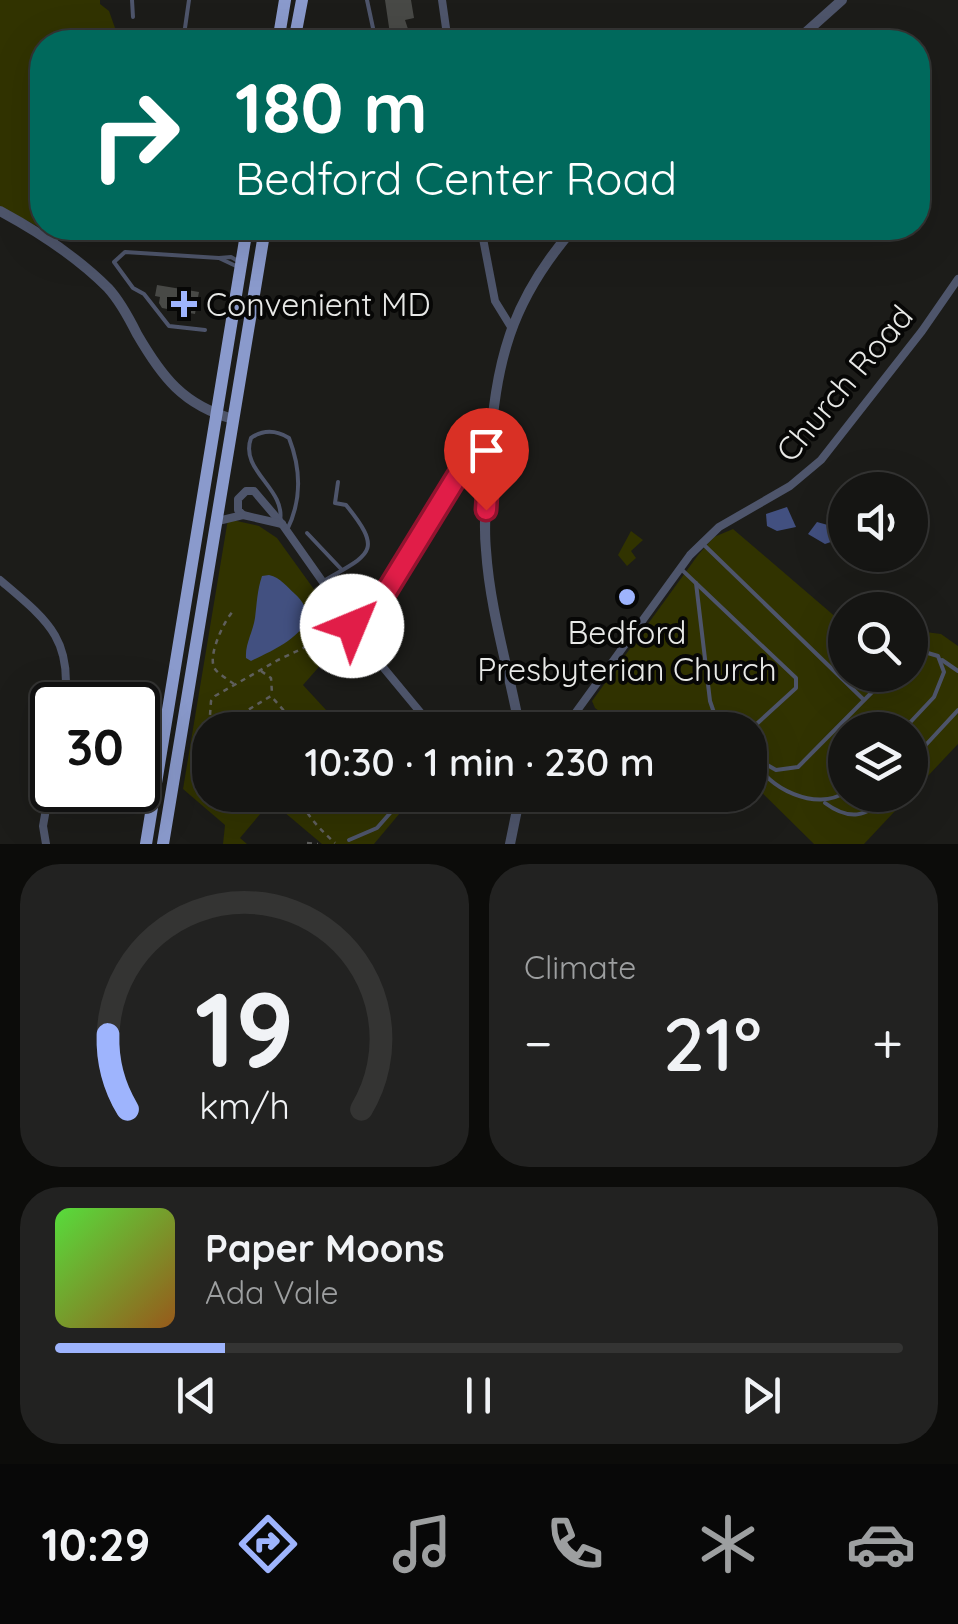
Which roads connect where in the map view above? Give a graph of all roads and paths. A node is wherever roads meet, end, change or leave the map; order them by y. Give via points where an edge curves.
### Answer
1 (132, 0) edge
2 (189, 0) edge
3 (286, 0) edge
4 (302, 0) edge
5 (368, 0) edge
6 (442, 0) edge
7 (842, 0) edge
8 (133, 17) dead end
9 (185, 30) edge
10 (280, 30) edge
11 (296, 30) edge
12 (374, 30) edge
13 (446, 30) edge
14 (808, 30) edge
15 (0, 211) edge
16 (30, 228) edge
17 (51, 240) edge
18 (245, 240) edge
19 (262, 240) edge
20 (484, 240) edge
21 (564, 240) edge
22 (54, 242) joint
23 (241, 264) junction
24 (958, 279) edge
25 (133, 288) junction
26 (118, 302) junction
27 (511, 326) junction
28 (205, 330) dead end
29 (216, 414) junction
30 (232, 419) junction
31 (490, 446) junction
32 (338, 482) dead end
33 (243, 515) junction
34 (214, 524) junction
35 (283, 525) junction
36 (308, 533) dead end
37 (702, 543) junction
38 (680, 568) junction
39 (342, 570) junction
40 (0, 580) edge
41 (322, 582) junction
42 (696, 583) junction
43 (234, 610) dead end
44 (352, 626) junction
45 (928, 652) edge
46 (942, 660) junction
47 (260, 671) junction
48 (958, 671) edge
49 (67, 682) edge
50 (235, 685) junction
51 (871, 692) edge
52 (272, 696) junction
53 (863, 700) junction
54 (958, 710) edge
55 (211, 712) edge
56 (245, 712) edge
57 (285, 712) edge
58 (421, 712) edge
59 (516, 712) edge
60 (576, 712) edge
61 (714, 712) edge
62 (919, 712) edge
63 (767, 714) edge
64 (928, 742) edge
65 (767, 765) edge
66 (767, 776) edge
67 (828, 800) edge
68 (823, 802) junction
69 (828, 805) edge
70 (46, 812) edge
71 (307, 812) edge
72 (391, 812) edge
73 (517, 812) edge
74 (839, 812) edge
75 (868, 812) edge
76 (349, 840) dead end
77 (307, 843) edge
78 (46, 844) edge
79 (146, 844) edge
80 (163, 844) edge
81 (318, 844) edge
82 (335, 844) edge
83 (510, 844) edge

1 - 8 lane
2 - 9 lane
3 - 10 highway
4 - 11 highway
5 - 12 lane
6 - 13 street
7 - 14 street
15 - 16 street
17 - 22 street
18 - 23 highway
19 - 30 highway
20 - 27 street via 495,301
21 - 27 street
22 - 26 street
23 - 25 lane via 125,252 114,262
23 - 29 highway
24 - 37 street, Church Road via 821,460
25 - 26 lane
25 - 28 lane via 169,326
26 - 29 street via 168,380
27 - 31 street via 496,382
29 - 30 street
29 - 79 highway
30 - 34 highway
31 - 44 street via 467,460 386,592
31 - 59 street via 486,550
32 - 39 lane via 335,503 346,504 370,537 363,555
33 - 34 street
33 - 35 street
33 - 35 street via 238,499 254,492
34 - 80 highway
35 - 35 lane via 300,484 297,463 289,438 264,431 248,450 280,502
35 - 41 street
36 - 39 lane
37 - 38 street, Church Road
37 - 53 lane
38 - 42 lane
38 - 60 street, Church Road
39 - 41 lane
40 - 49 street via 47,620 58,637
41 - 44 street
42 - 61 lane
42 - 63 lane via 796,678 796,688
43 - 50 path via 221,628 213,666
44 - 47 path
44 - 58 street
45 - 46 lane
46 - 48 lane
46 - 62 lane via 938,690
47 - 50 path
47 - 52 path via 271,678
50 - 55 path via 215,696
51 - 53 lane
52 - 56 path
52 - 57 path
53 - 65 lane via 798,766
54 - 64 lane
66 - 68 lane
67 - 68 lane
68 - 69 lane
70 - 78 street
71 - 82 path
72 - 76 lane via 376,828
73 - 83 street
74 - 75 lane
77 - 81 path

